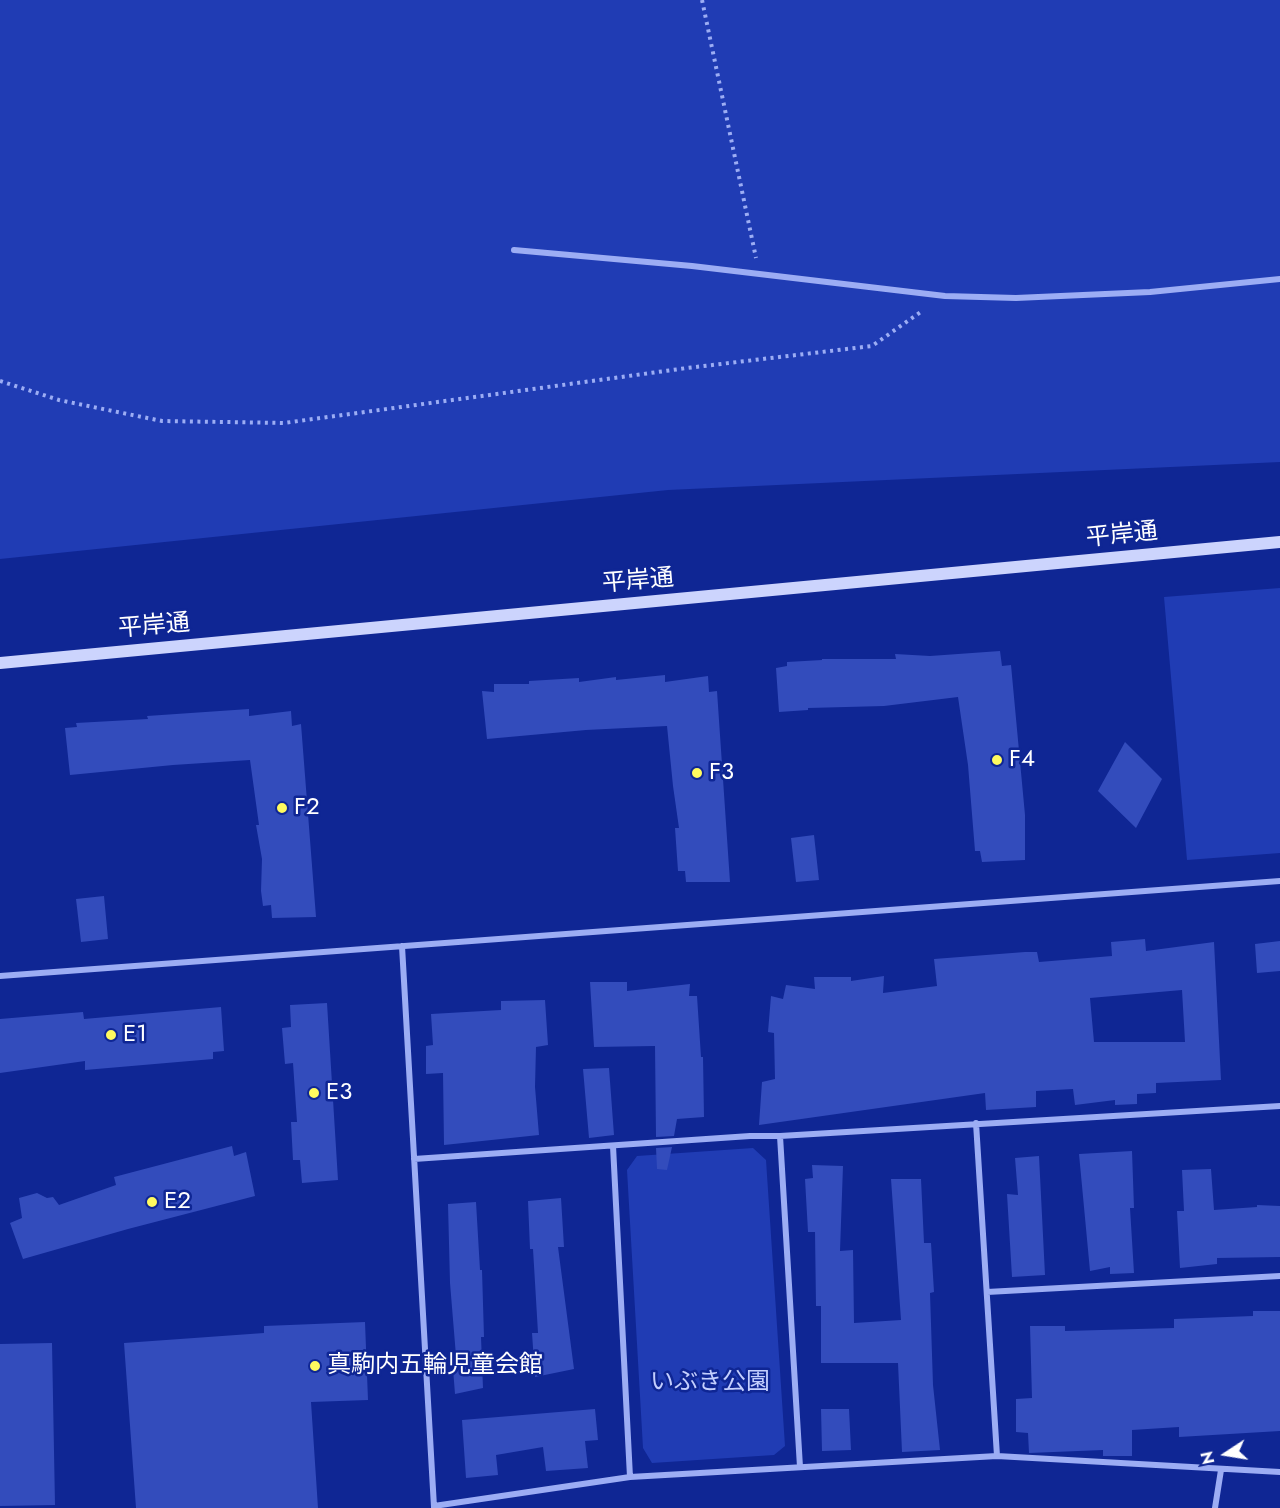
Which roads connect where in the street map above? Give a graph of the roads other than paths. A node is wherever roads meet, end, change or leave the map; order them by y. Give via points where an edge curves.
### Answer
1 (514, 250) dead end
2 (1280, 279) edge
3 (1280, 542) edge
4 (0, 663) edge
5 (1280, 881) edge
6 (402, 946) junction
7 (0, 976) edge
8 (1280, 1106) edge
9 (976, 1123) junction
10 (780, 1136) junction
11 (613, 1146) junction
12 (414, 1159) junction
13 (1280, 1276) edge
14 (987, 1292) junction
15 (997, 1456) junction
16 (800, 1467) junction
17 (1221, 1470) junction
18 (1280, 1472) edge
19 (630, 1477) junction
20 (434, 1507) edge
21 (1215, 1508) edge

1 - 2 street via 945,296 1016,298 1150,292
3 - 4 street, 平岸通
5 - 6 street
6 - 7 street
6 - 12 street
8 - 9 street
9 - 10 street
9 - 14 street
10 - 11 street
10 - 16 street
11 - 12 street
11 - 19 street
12 - 20 street
13 - 14 street
14 - 15 street
15 - 16 street
15 - 17 street
16 - 19 street
17 - 18 street
17 - 21 street
19 - 20 street

